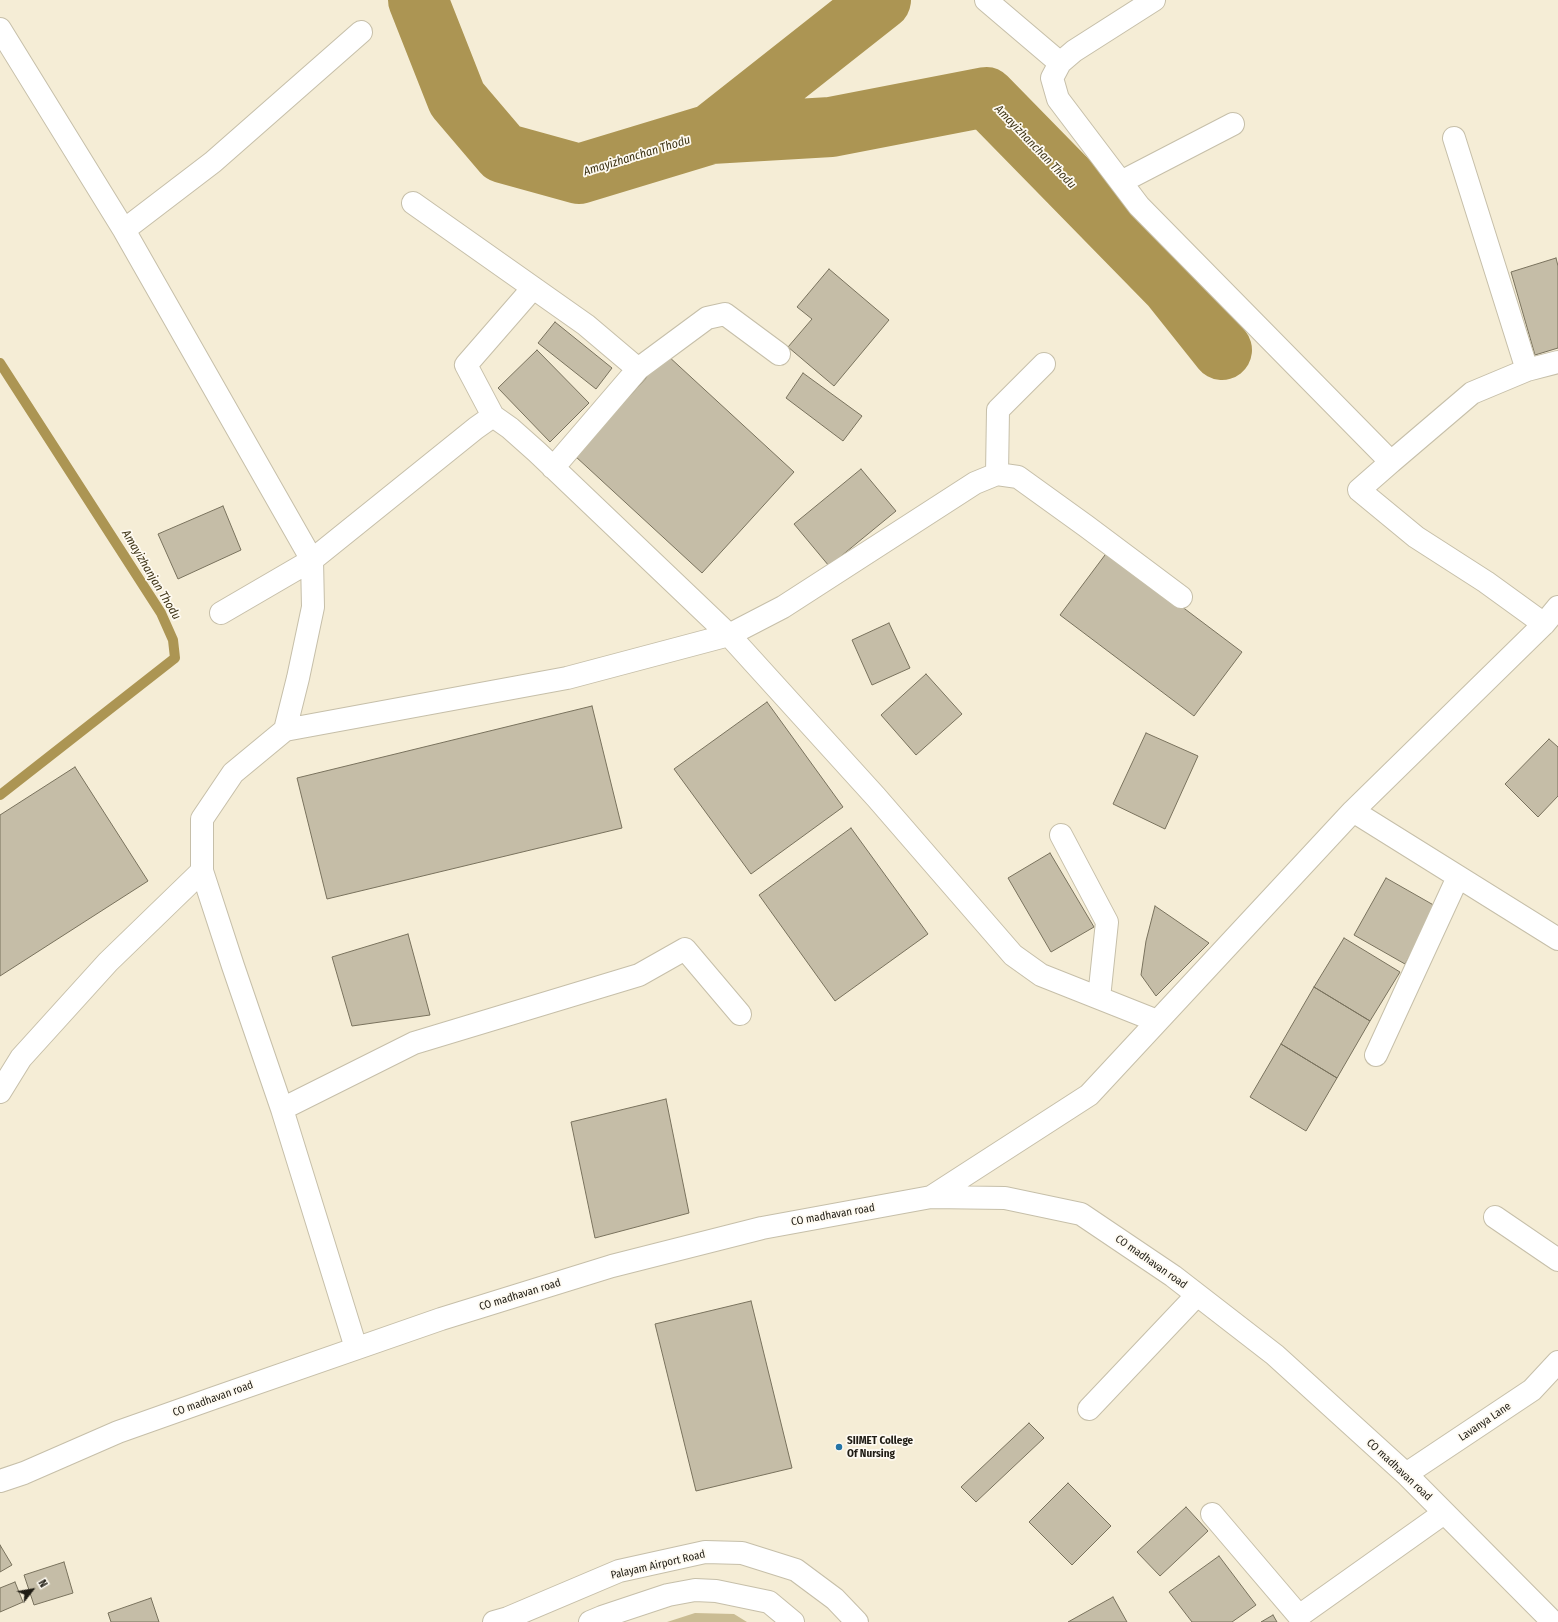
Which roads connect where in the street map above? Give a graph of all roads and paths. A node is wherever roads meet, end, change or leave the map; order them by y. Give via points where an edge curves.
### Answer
1 (986, 0) edge
2 (1154, 0) edge
3 (0, 28) edge
4 (362, 32) dead end
5 (1060, 63) junction
6 (1232, 124) dead end
7 (1454, 138) dead end
8 (1121, 182) junction
9 (413, 203) dead end
10 (124, 230) junction
11 (533, 288) junction
12 (779, 354) dead end
13 (1558, 362) edge
14 (1044, 364) dead end
15 (638, 369) junction
16 (1527, 370) junction
17 (493, 416) junction
18 (1391, 462) junction
19 (553, 468) junction
20 (997, 474) junction
21 (312, 560) junction
22 (1181, 597) dead end
23 (1558, 606) edge
24 (221, 613) dead end
25 (1544, 624) junction
26 (729, 635) junction
27 (285, 730) junction
28 (1353, 811) junction
29 (1061, 835) dead end
30 (202, 871) junction
31 (1458, 877) junction
32 (1558, 939) edge
33 (1099, 998) junction
34 (740, 1014) dead end
35 (1157, 1021) junction
36 (1376, 1055) dead end
37 (0, 1092) edge
38 (282, 1109) junction
39 (931, 1197) junction
40 (1495, 1217) dead end
41 (1558, 1260) edge
42 (1197, 1295) junction
43 (356, 1348) junction
44 (1558, 1362) edge
45 (1089, 1409) dead end
46 (1406, 1474) junction
47 (0, 1481) edge
48 (1444, 1513) junction
49 (1212, 1514) dead end
50 (494, 1622) edge
51 (590, 1622) edge
52 (793, 1622) edge
53 (857, 1622) edge
54 (1553, 1622) edge

1 - 5 street
2 - 5 street via 1074,51
3 - 10 street
4 - 10 street via 213,162
5 - 8 street via 1052,78 1058,99
6 - 8 street
7 - 16 street
8 - 18 street via 1139,206
9 - 11 street
10 - 21 street
11 - 15 street via 586,325
11 - 17 street via 466,365
12 - 15 street via 725,314 706,318
13 - 16 street
14 - 20 street via 998,410
15 - 19 street
16 - 18 street via 1472,393
17 - 19 street via 510,428
17 - 21 street
18 - 25 street via 1359,490 1416,537 1486,582
19 - 26 street
20 - 22 street via 1018,477
20 - 26 street via 975,484 783,607
21 - 24 street
21 - 27 street via 313,607
23 - 25 street
25 - 28 street
26 - 27 street via 567,678
26 - 33 street via 876,797 1013,955 1042,975
27 - 30 street via 233,774 202,819
28 - 31 street
28 - 35 street
29 - 33 street via 1107,922
30 - 37 street via 108,962 21,1058
30 - 38 street
31 - 32 street
31 - 36 street
33 - 35 street
34 - 38 street via 685,949 639,975 414,1043
35 - 39 street via 1089,1095
38 - 43 street
39 - 42 street, CO madhavan road via 1006,1198 1081,1214
39 - 43 street, CO madhavan road via 762,1228 612,1266 441,1318
40 - 41 street
42 - 45 street
42 - 46 street, CO madhavan road via 1275,1355
43 - 47 street, CO madhavan road via 118,1432 24,1474
44 - 46 street, Lavanya Lane via 1532,1390
46 - 48 street, CO madhavan road
48 - 49 street via 1299,1616
48 - 54 street, CO madhavan road
50 - 53 street, Palayam Airport Road via 619,1572 705,1552 742,1553 796,1570 834,1599
51 - 52 street via 668,1595 695,1590 716,1591 769,1602

